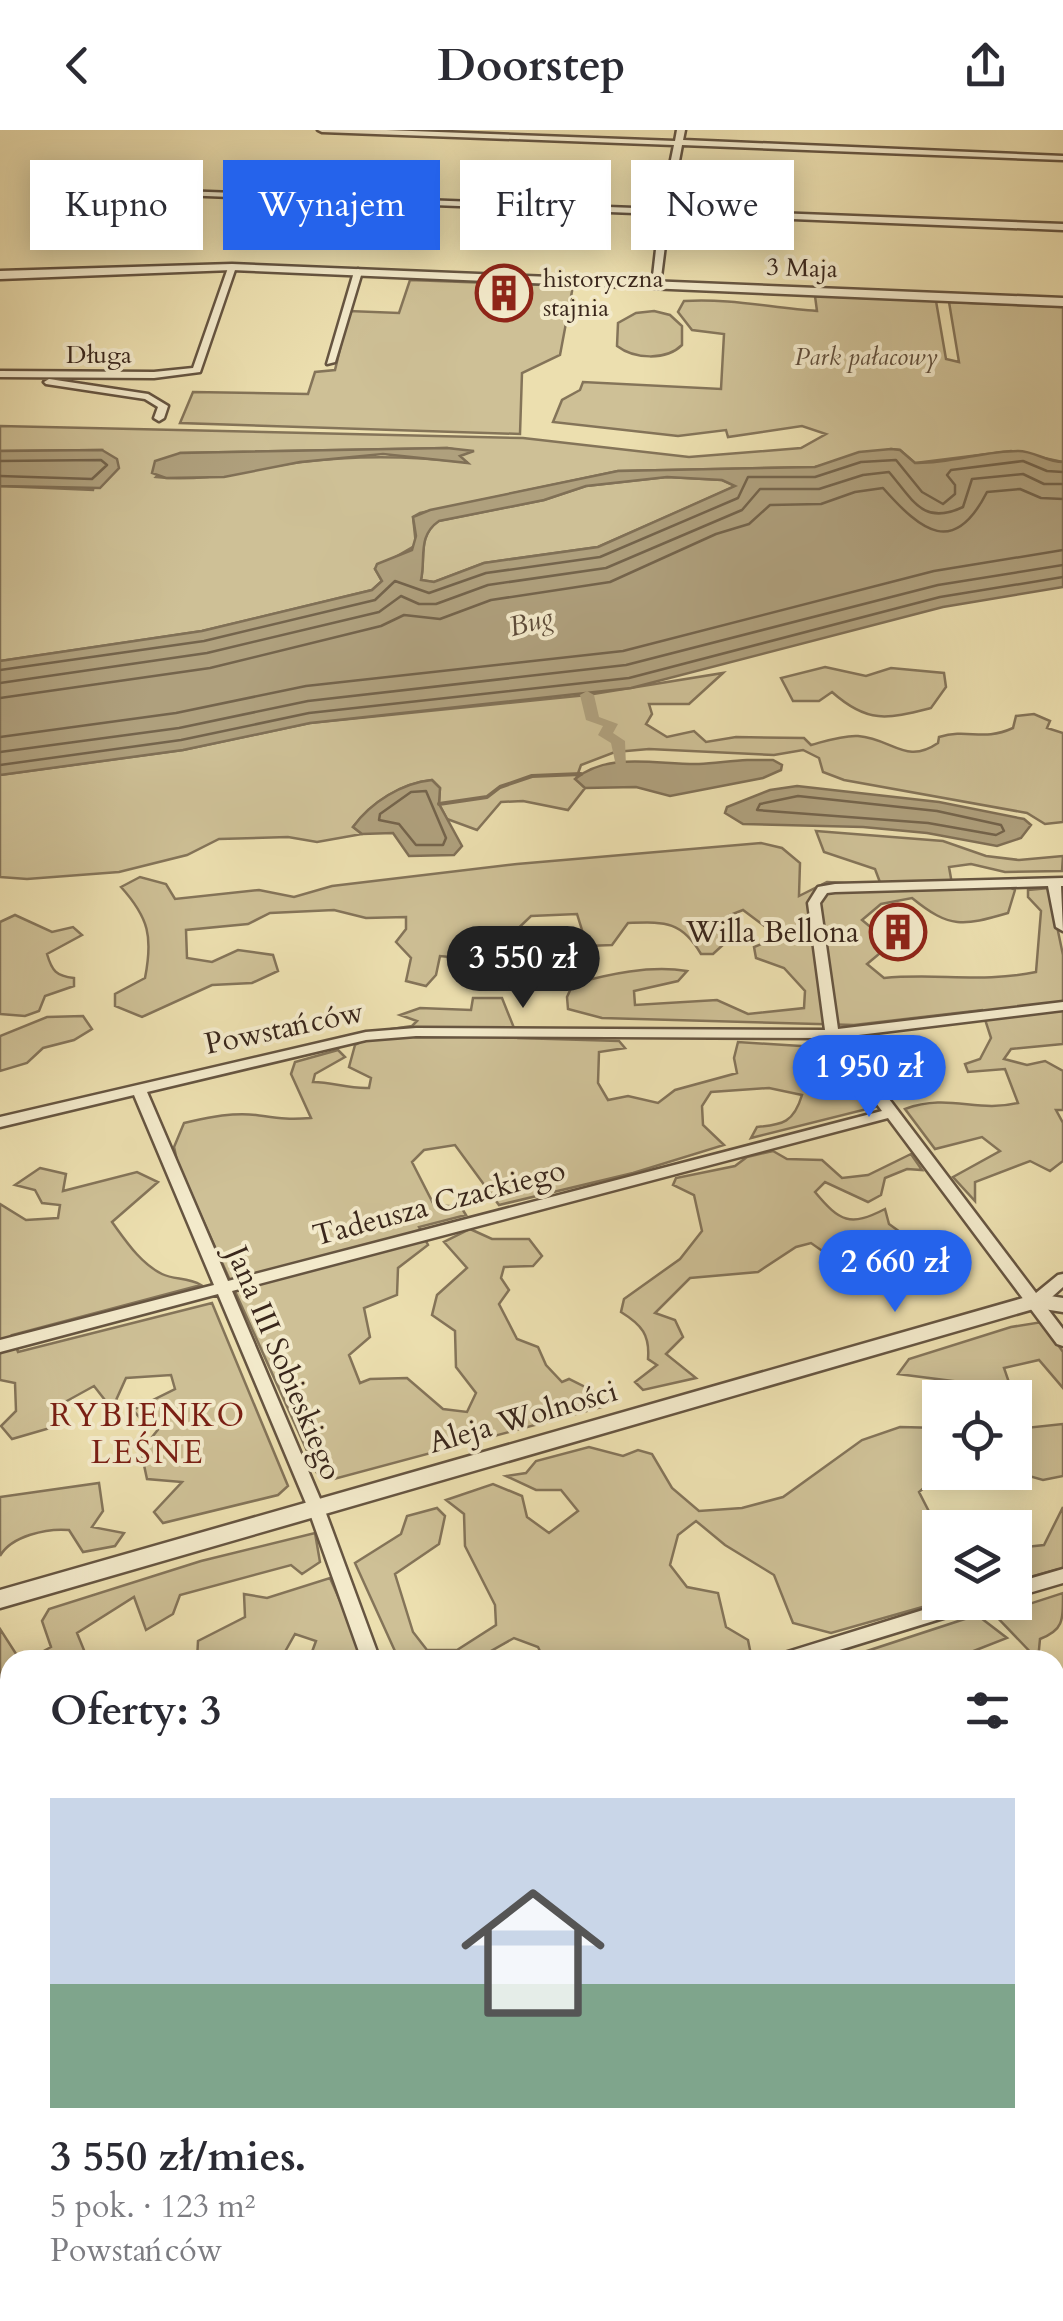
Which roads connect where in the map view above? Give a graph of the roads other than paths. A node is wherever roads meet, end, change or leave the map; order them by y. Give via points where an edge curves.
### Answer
1 (322, 130) edge
2 (681, 130) edge
3 (679, 142) junction
4 (1063, 158) edge
5 (674, 160) edge
6 (203, 194) edge
7 (631, 210) edge
8 (794, 216) edge
9 (1063, 226) edge
10 (662, 250) edge
11 (232, 268) junction
12 (358, 272) junction
13 (0, 275) edge
14 (656, 285) junction
15 (1063, 302) edge
16 (330, 362) dead end
17 (0, 375) edge
18 (159, 418) dead end
19 (1058, 882) edge
20 (1063, 927) edge
21 (1063, 1006) edge
22 (832, 1034) junction
23 (139, 1089) junction
24 (892, 1113) junction
25 (0, 1122) edge
26 (1063, 1279) edge
27 (221, 1288) junction
28 (1037, 1301) junction
29 (1063, 1305) edge
30 (1063, 1340) edge
31 (0, 1346) edge
32 (316, 1508) junction
33 (1063, 1576) edge
34 (1032, 1585) edge
35 (0, 1599) edge
36 (922, 1618) edge
37 (367, 1650) edge
38 (817, 1650) edge

1 - 3 street
2 - 3 street
3 - 4 street
3 - 5 street
6 - 7 street
8 - 9 street
10 - 14 street
11 - 12 street, 3 Maja
11 - 13 street, 3 Maja
11 - 17 street, Długa via 197,370
12 - 14 street, 3 Maja
12 - 16 street
14 - 15 street, 3 Maja
17 - 18 street via 148,397 162,406
19 - 20 street
19 - 22 street via 823,890 814,903
21 - 22 street, Powstańców
22 - 23 street, Powstańców via 416,1032 366,1036
22 - 24 street
23 - 25 street, Powstańców
23 - 27 street, Jana III Sobieskiego
24 - 27 street, Tadeusza Czackiego
24 - 28 street
26 - 28 street
27 - 31 street, Tadeusza Czackiego
27 - 32 street, Jana III Sobieskiego
28 - 29 street, Aleja Wolności
28 - 30 street
28 - 32 street, Aleja Wolności
32 - 35 street, Aleja Wolności
32 - 37 street, Jana III Sobieskiego
33 - 34 street
36 - 38 street

